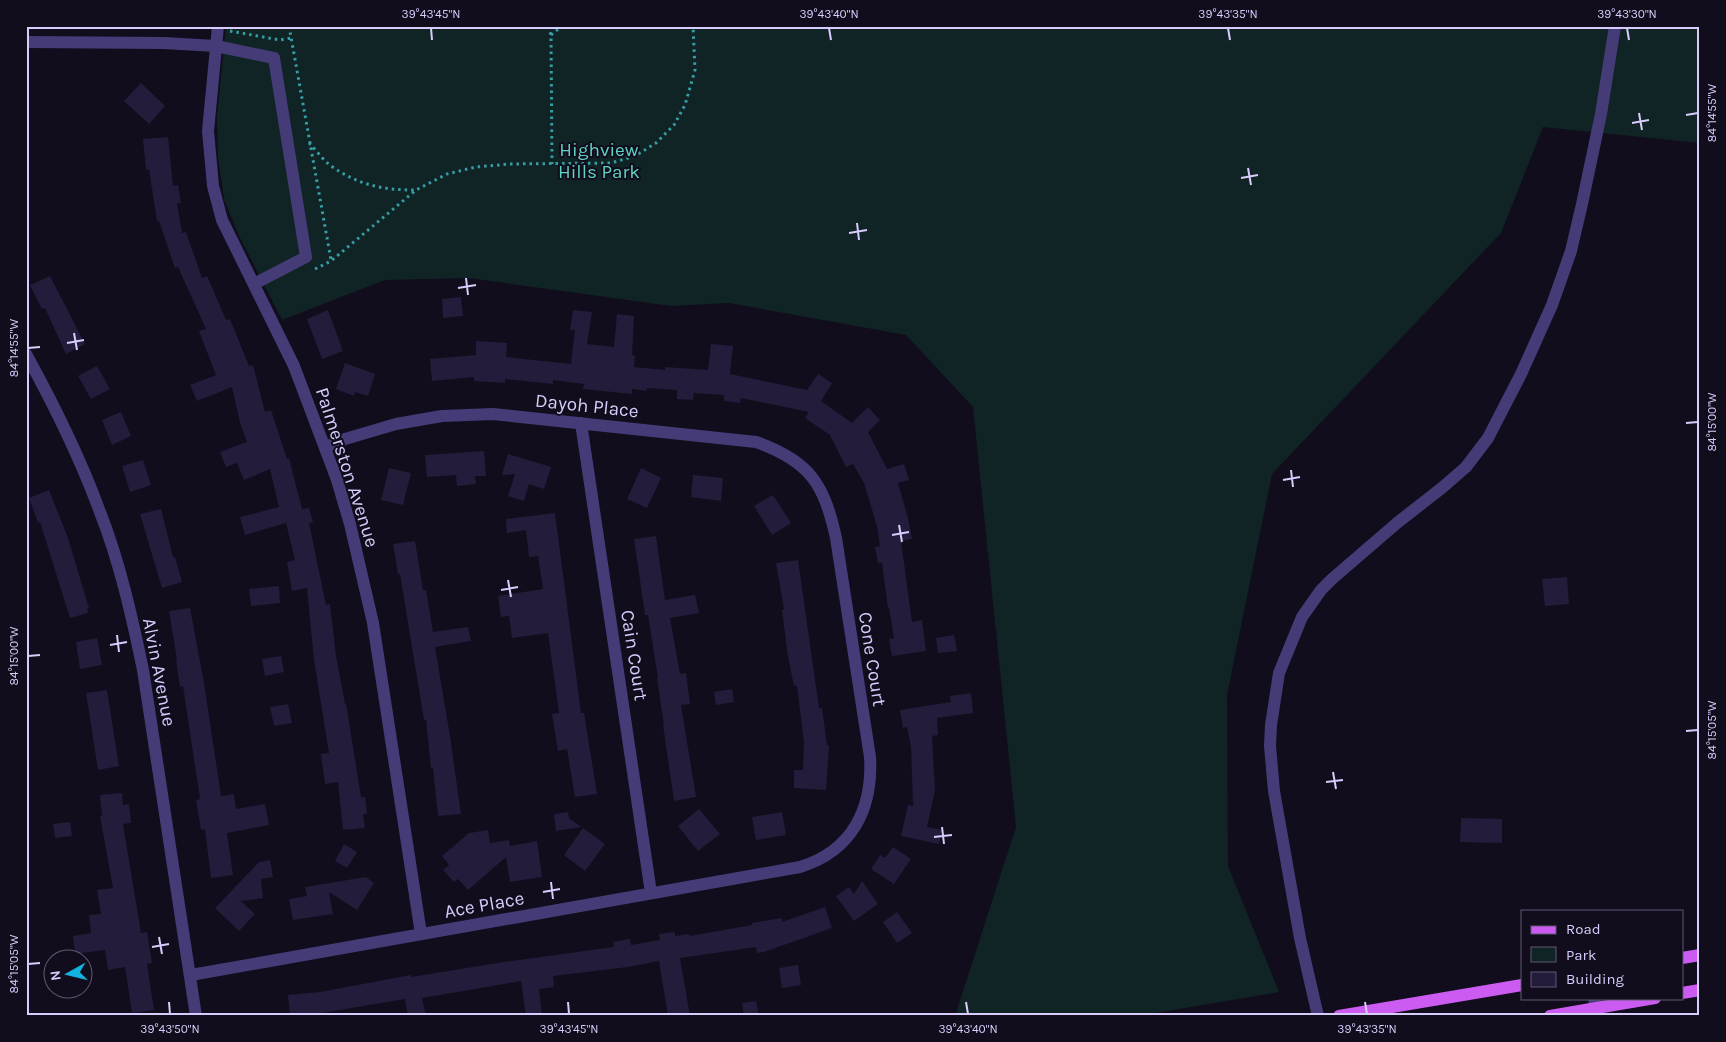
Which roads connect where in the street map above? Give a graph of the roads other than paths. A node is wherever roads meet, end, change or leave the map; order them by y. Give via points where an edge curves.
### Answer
1 (1615, 26) edge
2 (222, 28) edge
3 (26, 42) edge
4 (216, 46) junction
5 (254, 284) junction
6 (26, 354) edge
7 (581, 423) junction
8 (325, 447) junction
9 (825, 499) joint
10 (857, 823) joint
11 (651, 893) junction
12 (421, 934) junction
13 (1700, 955) edge
14 (1684, 958) edge
15 (191, 974) junction
16 (1521, 985) edge
17 (1700, 990) edge
18 (1684, 994) edge
19 (1643, 1000) edge
20 (1596, 1008) edge
21 (196, 1016) edge
22 (1318, 1016) edge
23 (1339, 1016) edge
24 (1550, 1016) edge

1 - 22 street via 1601,114 1571,251 1552,305 1488,438 1466,466 1443,487 1321,590 1302,617 1279,673 1270,746 1274,791 1300,938
2 - 4 street, Palmerston Avenue
3 - 4 street
4 - 5 street, Palmerston Avenue via 208,131 213,186 222,220
4 - 5 street via 274,58 306,257
5 - 8 street, Palmerston Avenue via 294,366
6 - 15 street, Alvin Avenue via 71,441 100,512 134,628
7 - 8 street, Dayoh Place via 492,414 442,416 396,424
7 - 9 street, Dayoh Place via 756,442 796,462 816,480
7 - 11 street, Cain Court
8 - 12 street, Palmerston Avenue via 350,524 373,623
9 - 10 street, Cone Court via 836,538 870,757 870,788
10 - 11 street, Ace Place via 840,845 811,864
11 - 12 street, Ace Place
12 - 15 street, Ace Place
13 - 14 main road
15 - 21 street, Alvin Avenue
16 - 23 main road
17 - 18 main road
19 - 20 main road
20 - 24 main road

